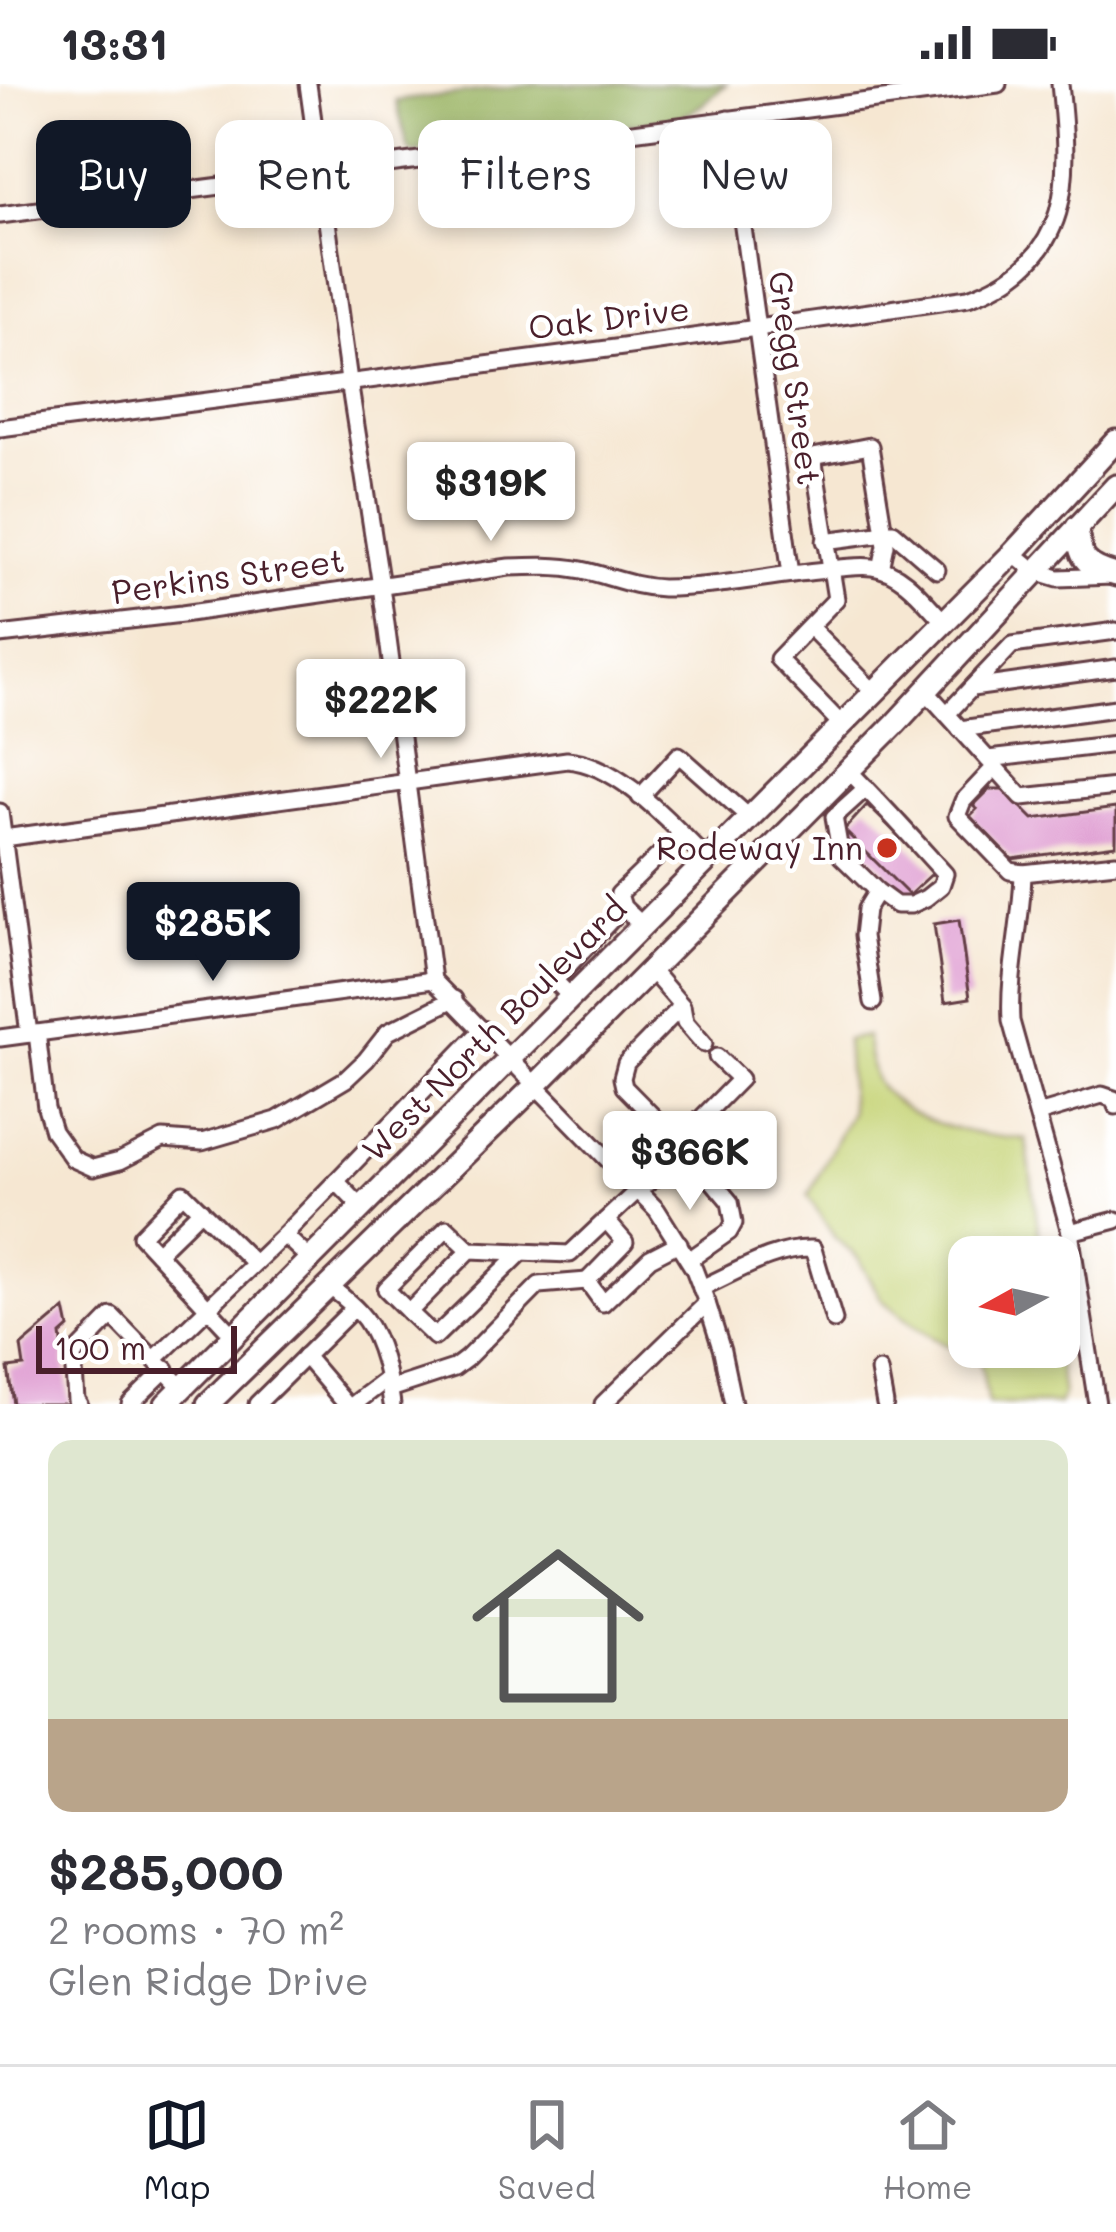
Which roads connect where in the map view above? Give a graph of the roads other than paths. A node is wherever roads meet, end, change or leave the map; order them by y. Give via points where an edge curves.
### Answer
1 (308, 84) edge
2 (998, 84) edge
3 (1060, 84) edge
4 (728, 118) junction
5 (313, 120) edge
6 (394, 162) edge
7 (215, 186) edge
8 (0, 215) edge
9 (328, 228) edge
10 (758, 328) junction
11 (349, 381) junction
12 (0, 428) edge
13 (1116, 441) edge
14 (1116, 486) edge
15 (1076, 527) junction
16 (884, 533) junction
17 (825, 542) junction
18 (1013, 553) junction
19 (881, 569) junction
20 (829, 570) junction
21 (937, 570) dead end
22 (1035, 571) junction
23 (791, 574) junction
24 (1116, 575) edge
25 (381, 586) junction
26 (944, 622) junction
27 (810, 626) junction
28 (1116, 631) edge
29 (0, 635) edge
30 (1116, 668) edge
31 (972, 688) junction
32 (926, 691) junction
33 (874, 692) junction
34 (1116, 708) edge
35 (947, 714) junction
36 (842, 725) junction
37 (960, 729) junction
38 (1116, 745) edge
39 (992, 763) junction
40 (849, 771) junction
41 (408, 783) junction
42 (1116, 787) edge
43 (866, 788) junction
44 (640, 797) junction
45 (828, 807) junction
46 (0, 812) edge
47 (750, 818) junction
48 (681, 834) junction
49 (4, 838) junction
50 (708, 860) junction
51 (1116, 863) edge
52 (1023, 873) junction
53 (877, 891) junction
54 (623, 907) junction
55 (643, 926) junction
56 (598, 934) junction
57 (617, 952) junction
58 (651, 970) junction
59 (433, 980) junction
60 (572, 998) junction
61 (454, 999) junction
62 (872, 1002) dead end
63 (682, 1006) junction
64 (483, 1029) junction
65 (33, 1034) junction
66 (0, 1038) edge
67 (704, 1044) dead end
68 (717, 1057) dead end
69 (511, 1060) junction
70 (432, 1082) junction
71 (535, 1087) junction
72 (1116, 1106) edge
73 (460, 1111) junction
74 (1038, 1114) junction
75 (684, 1148) junction
76 (336, 1181) junction
77 (639, 1190) junction
78 (362, 1208) junction
79 (201, 1210) junction
80 (606, 1220) junction
81 (1116, 1220) edge
82 (1070, 1232) junction
83 (284, 1235) junction
84 (679, 1243) junction
85 (470, 1250) junction
86 (522, 1252) junction
87 (157, 1253) junction
88 (310, 1260) junction
89 (688, 1260) junction
90 (254, 1263) junction
91 (587, 1281) junction
92 (329, 1286) junction
93 (704, 1296) junction
94 (272, 1298) junction
95 (207, 1307) junction
96 (354, 1308) junction
97 (409, 1312) junction
98 (834, 1320) dead end
99 (234, 1336) junction
100 (305, 1356) junction
101 (160, 1364) junction
102 (879, 1371) dead end
103 (390, 1391) edge
104 (177, 1399) edge
105 (80, 1404) edge
106 (130, 1404) edge
107 (208, 1404) edge
108 (257, 1404) edge
109 (350, 1404) edge
110 (603, 1404) edge
111 (733, 1404) edge
112 (885, 1404) edge
113 (1097, 1404) edge

1 - 5 street
2 - 4 street
3 - 10 street, Oak Drive via 1064,196 1051,231 1021,268 968,298
4 - 6 street
4 - 10 street, Gregg Street
7 - 8 street
9 - 11 street
10 - 11 street, Oak Drive
10 - 23 street, Gregg Street
11 - 12 street, Oak Drive
11 - 25 street
13 - 18 main road, West North Boulevard
14 - 15 main road, West North Boulevard
15 - 22 main road, West North Boulevard
15 - 24 main road via 1082,557
16 - 17 street
16 - 17 street via 870,446 813,457
16 - 19 street
16 - 21 street via 897,533
17 - 20 street
18 - 22 street
18 - 26 main road, West North Boulevard
19 - 20 street, Perkins Street
19 - 26 street
20 - 23 street, Perkins Street
20 - 27 street via 836,599
22 - 24 street
22 - 32 main road, West North Boulevard
23 - 25 street, Perkins Street via 658,588 522,567
25 - 29 street, Perkins Street
25 - 41 street
26 - 33 main road, West North Boulevard
27 - 33 street
27 - 36 street via 778,659
28 - 31 street via 1012,644
30 - 31 street
31 - 35 street
32 - 35 street
32 - 40 main road, West North Boulevard
33 - 36 main road, West North Boulevard
34 - 37 street
35 - 37 street
36 - 47 main road, West North Boulevard
37 - 39 street
38 - 39 street
39 - 42 street via 1022,797
39 - 52 street via 957,816 1010,871
40 - 43 street
40 - 45 main road, West North Boulevard
41 - 44 street via 567,760 592,765
41 - 49 street
41 - 59 street
43 - 45 street
43 - 53 street via 945,874 941,886 911,905
44 - 47 street via 679,755
44 - 48 street
45 - 53 street via 841,856
45 - 58 main road, West North Boulevard
46 - 49 street
47 - 50 main road, West North Boulevard
48 - 50 street
48 - 54 street via 619,894
49 - 65 street
50 - 55 main road, West North Boulevard
51 - 52 street
52 - 74 street via 1010,1003
53 - 62 street via 863,936
54 - 55 street
54 - 56 street
55 - 57 main road, West North Boulevard
56 - 57 street
56 - 60 street via 556,979
57 - 60 main road, West North Boulevard
58 - 63 street
58 - 71 main road, West North Boulevard
59 - 61 street
59 - 65 street
60 - 69 main road, West North Boulevard
61 - 64 street
61 - 65 street via 388,1032 346,1079 277,1120 202,1142 163,1139 93,1168 73,1159 53,1131
63 - 67 street
63 - 75 street via 626,1063 622,1078
64 - 69 street
64 - 70 street
65 - 66 street
68 - 75 street via 740,1079
69 - 71 street
69 - 73 main road, West North Boulevard
70 - 73 street
70 - 76 street
71 - 77 street
71 - 92 main road, West North Boulevard
72 - 74 street via 1102,1095
73 - 78 main road, West North Boulevard
74 - 82 street
75 - 77 street
75 - 89 street via 730,1202 734,1223
76 - 78 street
76 - 83 street
77 - 80 street
77 - 84 street
78 - 88 main road, West North Boulevard
79 - 87 street
79 - 87 street via 183,1193 141,1236
79 - 90 street
80 - 86 street via 570,1254
80 - 91 street via 625,1242
81 - 82 street
82 - 113 street
83 - 88 street
83 - 90 street
84 - 89 street
84 - 91 street via 650,1258 603,1303
85 - 86 street
85 - 97 street
85 - 97 street via 447,1228 386,1288
86 - 97 street via 436,1337
87 - 95 street
88 - 94 main road, West North Boulevard
89 - 93 street
90 - 95 street
91 - 103 street via 539,1286 454,1368
92 - 96 street
92 - 107 main road, West North Boulevard
93 - 98 street via 765,1259 813,1249
93 - 110 street
93 - 111 street
94 - 99 main road, West North Boulevard
94 - 104 main road via 267,1319
95 - 99 street
95 - 101 street
96 - 100 street
96 - 103 street via 369,1326
99 - 104 main road, West North Boulevard
100 - 108 street
100 - 109 street
101 - 104 street
101 - 105 street via 112,1316 74,1357
101 - 106 street
102 - 112 street
103 - 109 street

